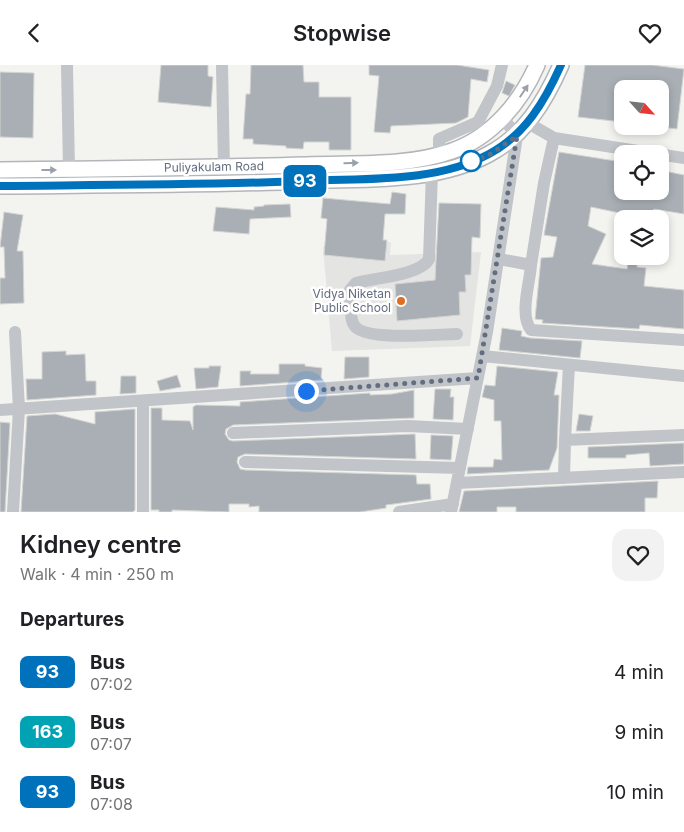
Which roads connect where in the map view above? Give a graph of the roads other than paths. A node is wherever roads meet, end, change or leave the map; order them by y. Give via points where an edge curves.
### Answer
1 (67, 65) edge
2 (222, 65) edge
3 (502, 65) edge
4 (538, 65) edge
5 (561, 65) edge
6 (503, 118) junction
7 (528, 123) junction
8 (517, 136) junction
9 (554, 138) junction
10 (439, 155) junction
11 (684, 158) edge
12 (224, 168) junction
13 (69, 169) junction
14 (0, 170) edge
15 (432, 172) junction
16 (0, 186) edge
17 (499, 259) junction
18 (531, 265) junction
19 (15, 332) dead end
20 (458, 334) dead end
21 (684, 341) edge
22 (482, 356) junction
23 (569, 365) junction
24 (684, 376) edge
25 (478, 378) junction
26 (143, 401) junction
27 (19, 409) junction
28 (0, 410) edge
29 (468, 429) junction
30 (233, 433) dead end
31 (684, 435) edge
32 (565, 440) junction
33 (245, 462) dead end
34 (460, 468) junction
35 (684, 472) edge
36 (564, 478) junction
37 (457, 483) junction
38 (452, 508) edge
39 (13, 512) edge
40 (143, 512) edge
41 (399, 512) edge

1 - 13 street
2 - 12 street
3 - 10 street via 497,86 478,122 453,135 441,137
6 -> 4 main road, Puliyakulam Road via 530,82
5 - 7 main road, Puliyakulam Road
6 - 8 street
6 - 10 main road, Puliyakulam Road via 477,139
7 - 8 main road, Puliyakulam Road
7 - 9 street
8 - 15 main road, Puliyakulam Road via 489,155 451,169
8 - 17 street
9 - 11 street
9 - 18 street
12 -> 10 main road, Puliyakulam Road via 368,163
12 - 13 main road, Puliyakulam Road
14 -> 13 main road, Puliyakulam Road
15 - 16 main road, Puliyakulam Road via 231,183
15 - 20 street via 429,259 426,265 417,270 356,283 350,290 352,324 356,329 374,335
17 - 18 street
17 - 22 street
18 - 21 street via 526,323 531,329
19 - 27 street
22 - 23 street
22 - 25 street
23 - 24 street
23 - 32 street
25 - 26 street
25 - 29 street
26 - 27 street
26 - 40 street
27 - 28 street
27 - 39 street
29 - 30 street via 408,427
29 - 34 street
31 - 32 street
32 - 36 street
33 - 34 street
34 - 37 street
35 - 36 street
36 - 37 street
37 - 38 street
38 - 41 street

